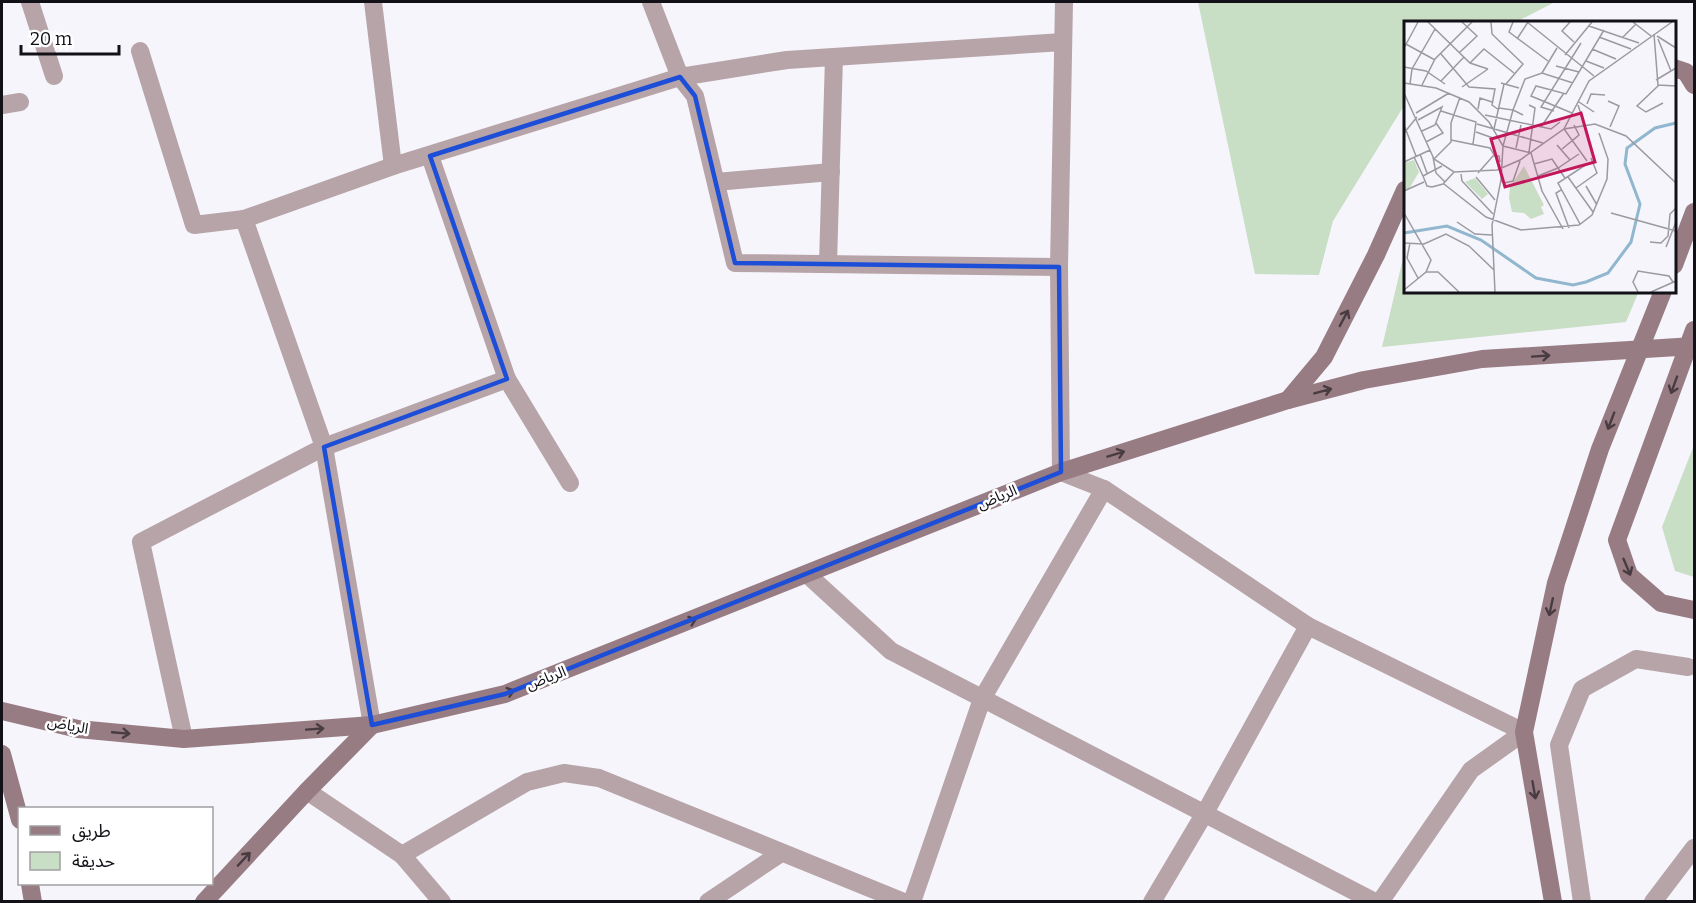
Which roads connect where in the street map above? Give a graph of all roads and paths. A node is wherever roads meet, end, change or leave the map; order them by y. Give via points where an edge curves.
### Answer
1 (30, 2) edge
2 (373, 2) edge
3 (651, 2) edge
4 (1064, 2) edge
5 (1063, 42) junction
6 (140, 51) dead end
7 (834, 57) junction
8 (1675, 68) edge
9 (54, 76) dead end
10 (680, 77) junction
11 (1695, 85) edge
12 (20, 102) dead end
13 (2, 105) edge
14 (430, 156) junction
15 (393, 166) junction
16 (831, 172) junction
17 (716, 182) junction
18 (1404, 192) edge
19 (1695, 213) edge
20 (244, 219) junction
21 (1675, 263) edge
22 (828, 264) junction
23 (1059, 267) junction
24 (1663, 292) edge
25 (1695, 330) edge
26 (1695, 346) edge
27 (507, 379) junction
28 (1288, 400) junction
29 (324, 447) junction
30 (1060, 472) junction
31 (570, 483) dead end
32 (1104, 489) junction
33 (808, 574) junction
34 (1695, 610) edge
35 (1308, 626) junction
36 (1693, 664) edge
37 (982, 699) junction
38 (2, 711) edge
39 (372, 725) junction
40 (1524, 732) junction
41 (184, 739) junction
42 (2, 754) edge
43 (307, 791) junction
44 (1206, 812) junction
45 (18, 813) edge
46 (1695, 848) edge
47 (780, 853) junction
48 (402, 855) junction
49 (30, 885) edge
50 (33, 902) edge
51 (204, 902) edge
52 (442, 902) edge
53 (708, 902) edge
54 (904, 902) edge
55 (912, 902) edge
56 (1152, 902) edge
57 (1377, 902) edge
58 (1553, 902) edge
59 (1582, 902) edge
60 (1653, 902) edge

1 - 9 street
2 - 15 street
3 - 10 street
4 - 5 street
5 - 7 street
5 - 23 street
6 - 20 street via 194,225
7 - 10 street via 787,60
7 - 16 street
8 - 11 street via 1686,72
10 - 14 street
10 - 17 street via 695,96
12 - 13 street
14 - 15 street
14 - 27 street
15 - 20 street
16 - 17 street
16 - 22 street
17 - 22 street via 735,263
28 -> 18 street via 1324,357
19 - 21 street
20 - 29 street
22 - 23 street
23 - 30 street
24 -> 40 street via 1600,449 1556,583
25 -> 34 street via 1617,540 1629,575 1661,603
28 -> 26 street, الرياض via 1364,380 1482,359
27 - 29 street
27 - 31 street
30 -> 28 street, الرياض
29 - 39 street
29 - 41 street via 141,542
30 - 32 street
30 - 33 street, الرياض
32 - 35 street
32 - 37 street
33 - 37 street via 891,651
39 -> 33 street, الرياض via 505,694
35 - 40 street
35 - 44 street
36 - 59 street via 1636,659 1582,689 1559,745
37 - 44 street
37 - 55 street
38 -> 41 street, الرياض via 78,729
41 -> 39 street, الرياض
39 - 43 street
40 - 57 street via 1471,770
40 -> 58 street
42 - 45 street
43 - 48 street
51 -> 43 street
44 - 56 street
44 - 57 street
46 - 60 street
47 - 48 street via 599,778 564,773 527,782
47 - 53 street
47 - 54 street
48 - 52 street
49 - 50 street

